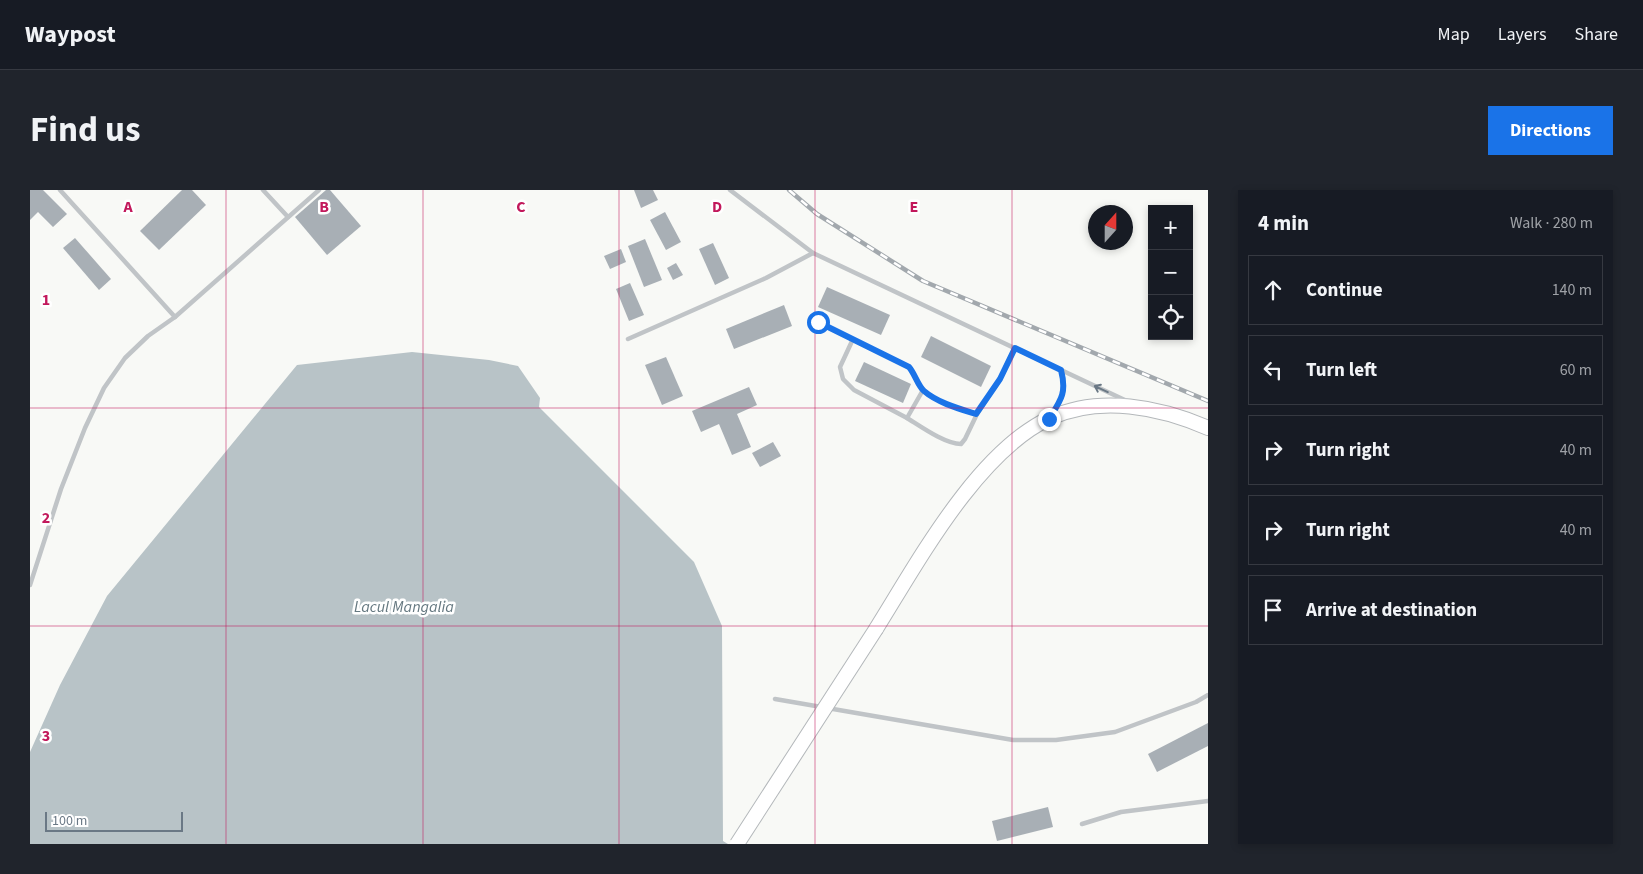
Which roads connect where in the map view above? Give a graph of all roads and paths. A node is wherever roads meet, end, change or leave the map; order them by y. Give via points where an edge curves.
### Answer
1 (60, 190) edge
2 (264, 190) edge
3 (318, 190) edge
4 (730, 190) edge
5 (288, 217) junction
6 (814, 253) junction
7 (175, 318) junction
8 (818, 322) dead end
9 (628, 339) dead end
10 (853, 339) junction
11 (1015, 348) junction
12 (1061, 370) junction
13 (923, 390) junction
14 (1142, 408) junction
15 (976, 414) junction
16 (907, 418) junction
17 (1049, 419) junction
18 (1208, 428) edge
19 (30, 585) edge
20 (1208, 695) edge
21 (775, 698) dead end
22 (1208, 801) edge
23 (1082, 824) dead end
24 (737, 844) edge

1 - 7 lane
2 - 5 lane
3 - 5 lane
4 - 6 lane
5 - 7 lane
6 - 9 lane via 766,278
6 - 11 lane
7 - 19 lane via 148,336 125,358 104,388 65,480
8 - 10 lane
10 - 13 lane via 909,367
10 - 16 lane via 840,367 843,379 854,390
11 - 12 lane
11 - 15 lane via 1000,379
14 -> 12 lane
12 - 17 lane via 1064,382 1062,398
13 - 15 lane
13 - 16 lane
14 - 17 highway via 1083,409
14 - 18 highway
15 - 16 lane via 961,444 946,440
17 - 24 highway, bridge via 1010,444 976,479 930,544
20 - 21 lane via 1115,732 1056,740 1013,740
22 - 23 lane via 1121,812

